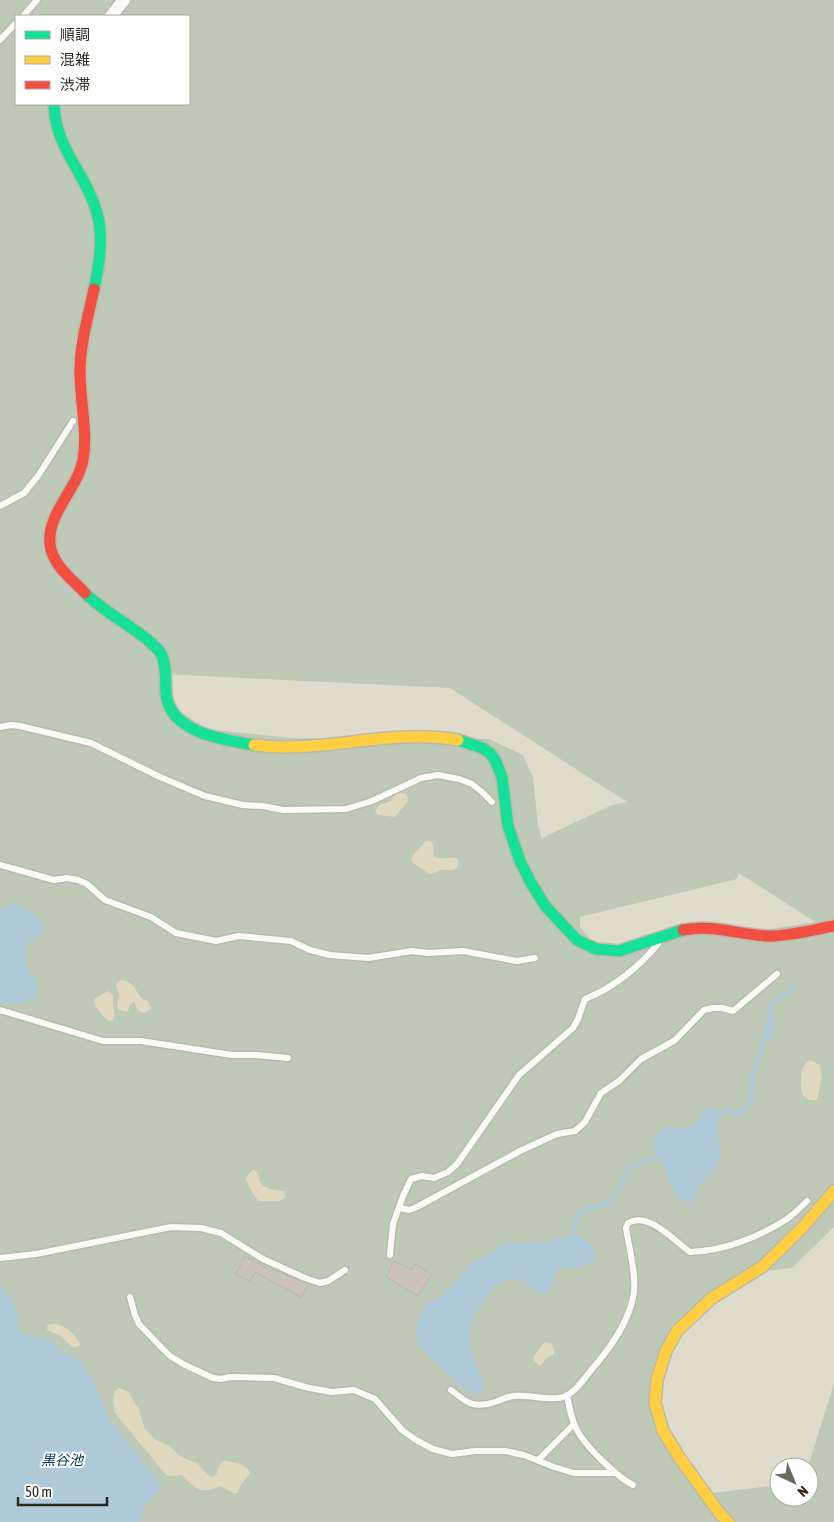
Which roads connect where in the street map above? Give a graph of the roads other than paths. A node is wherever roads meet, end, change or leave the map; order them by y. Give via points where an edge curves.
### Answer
1 (37, 0) edge
2 (124, 0) edge
3 (24, 15) edge
4 (112, 15) edge
5 (15, 24) edge
6 (0, 40) edge
7 (54, 105) edge
8 (73, 420) dead end
9 (0, 506) edge
10 (0, 727) edge
11 (492, 802) dead end
12 (0, 865) edge
13 (834, 926) edge
14 (664, 936) junction
15 (535, 958) dead end
16 (777, 974) dead end
17 (0, 1010) edge
18 (288, 1058) dead end
19 (834, 1191) edge
20 (807, 1201) dead end
21 (400, 1208) junction
22 (390, 1255) dead end
23 (0, 1258) edge
24 (345, 1270) dead end
25 (130, 1297) dead end
26 (451, 1390) dead end
27 (567, 1395) junction
28 (574, 1424) junction
29 (538, 1460) junction
30 (614, 1473) junction
31 (633, 1485) dead end
32 (728, 1522) edge

1 - 3 lane
2 - 4 street
5 - 6 lane
7 - 14 street via 58,133 93,202 100,226 100,260 80,364 85,454 79,477 51,527 50,542 56,562 89,597 133,628 160,653 164,662 168,706 183,722 205,734 269,747 303,747 431,735 462,740 486,749 495,758 501,773 512,840 527,875 545,906 577,940 592,949 615,951
8 - 9 lane via 24,493
10 - 11 lane via 20,726 91,744 204,796 243,805 283,810 346,809 358,807 420,778 438,775 472,784
12 - 15 lane via 54,880 78,880 105,900 151,917 176,933 216,941 240,936 291,942 330,955 368,958 412,951 462,951 517,961
13 - 14 street via 763,936 695,928
14 - 21 lane via 647,957 624,976 585,998 573,1028 519,1075 456,1164 434,1178 422,1176 412,1180
16 - 21 lane via 733,1011 722,1008 704,1010 674,1041 641,1058 619,1081 601,1093 585,1122 575,1131 557,1134 520,1151 415,1208
17 - 18 lane via 103,1041 141,1041 232,1055
19 - 32 street via 762,1267 712,1298 677,1331 666,1351 657,1380 655,1403 663,1431
20 - 27 lane via 788,1219 755,1236 704,1252 690,1252 645,1221 638,1219 628,1223 627,1242 634,1292 624,1325 578,1386
21 - 22 lane via 393,1224
23 - 24 lane via 171,1227 201,1228 221,1233 264,1259 320,1283
25 - 29 lane via 139,1324 170,1356 204,1375 221,1379 274,1378 332,1392 354,1390 375,1399 403,1431 433,1450 452,1454 505,1451
26 - 27 lane via 471,1404 480,1406 514,1396 558,1398
27 - 28 lane
28 - 29 lane
28 - 30 lane
29 - 30 lane via 574,1473
30 - 31 lane

